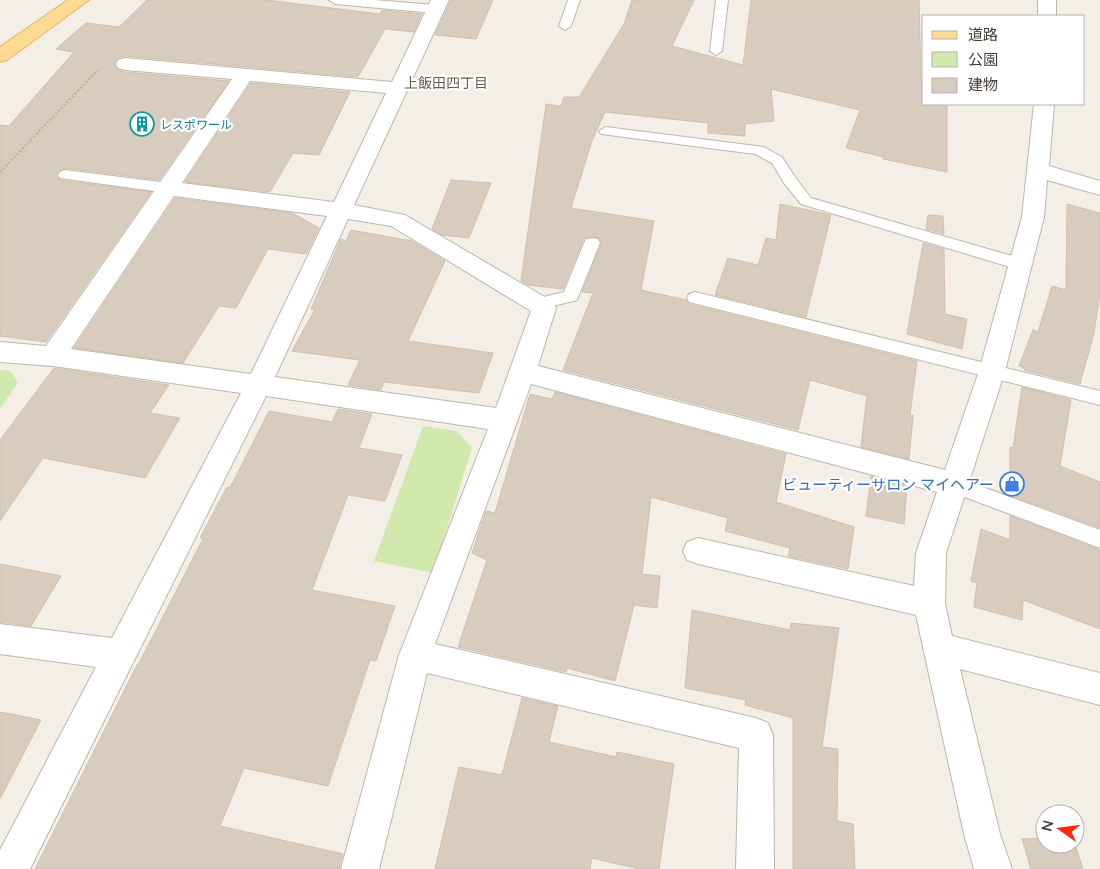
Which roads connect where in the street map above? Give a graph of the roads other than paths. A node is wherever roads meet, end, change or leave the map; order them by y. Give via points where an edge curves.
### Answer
1 (80, 0) edge
2 (335, 0) edge
3 (574, 0) edge
4 (722, 0) edge
5 (1047, 0) edge
6 (438, 5) edge
7 (1047, 15) edge
8 (565, 26) dead end
9 (716, 51) dead end
10 (0, 56) edge
11 (125, 64) road end
12 (244, 76) junction
13 (397, 88) junction
14 (1044, 105) edge
15 (606, 131) dead end
16 (1038, 170) junction
17 (65, 175) dead end
18 (168, 188) junction
19 (1100, 188) edge
20 (340, 210) junction
21 (592, 243) dead end
22 (1020, 264) junction
23 (694, 298) dead end
24 (537, 304) junction
25 (0, 352) edge
26 (53, 356) junction
27 (992, 371) junction
28 (523, 372) junction
29 (259, 384) junction
30 (1100, 398) edge
31 (504, 420) junction
32 (953, 484) junction
33 (1099, 538) edge
34 (698, 551) dead end
35 (929, 604) junction
36 (0, 639) edge
37 (938, 648) junction
38 (415, 655) junction
39 (121, 656) junction
40 (1100, 689) edge
41 (10, 869) edge
42 (360, 869) edge
43 (755, 869) edge
44 (993, 869) edge

1 - 10 main road
2 - 6 lane
3 - 8 lane
4 - 9 lane
5 - 7 street
6 - 13 street
11 - 12 street
12 - 13 street
12 - 18 street
13 - 20 street
14 - 16 street
15 - 22 lane via 759,150 777,160 806,201
16 - 19 street
16 - 22 street via 1033,217
17 - 18 lane
18 - 20 street
18 - 26 street
20 - 24 street via 397,220
20 - 29 street
21 - 24 lane via 571,296
22 - 27 street
23 - 27 lane
24 - 28 street via 544,308
25 - 26 street
26 - 29 street
27 - 30 lane
27 - 32 street
28 - 31 street
28 - 32 street
29 - 31 street
29 - 39 street
31 - 38 street
32 - 33 lane
32 - 35 street via 931,553
34 - 35 street
35 - 37 street
36 - 39 street
37 - 40 street
37 - 44 street
38 - 42 street
38 - 43 street via 756,735
39 - 41 street

